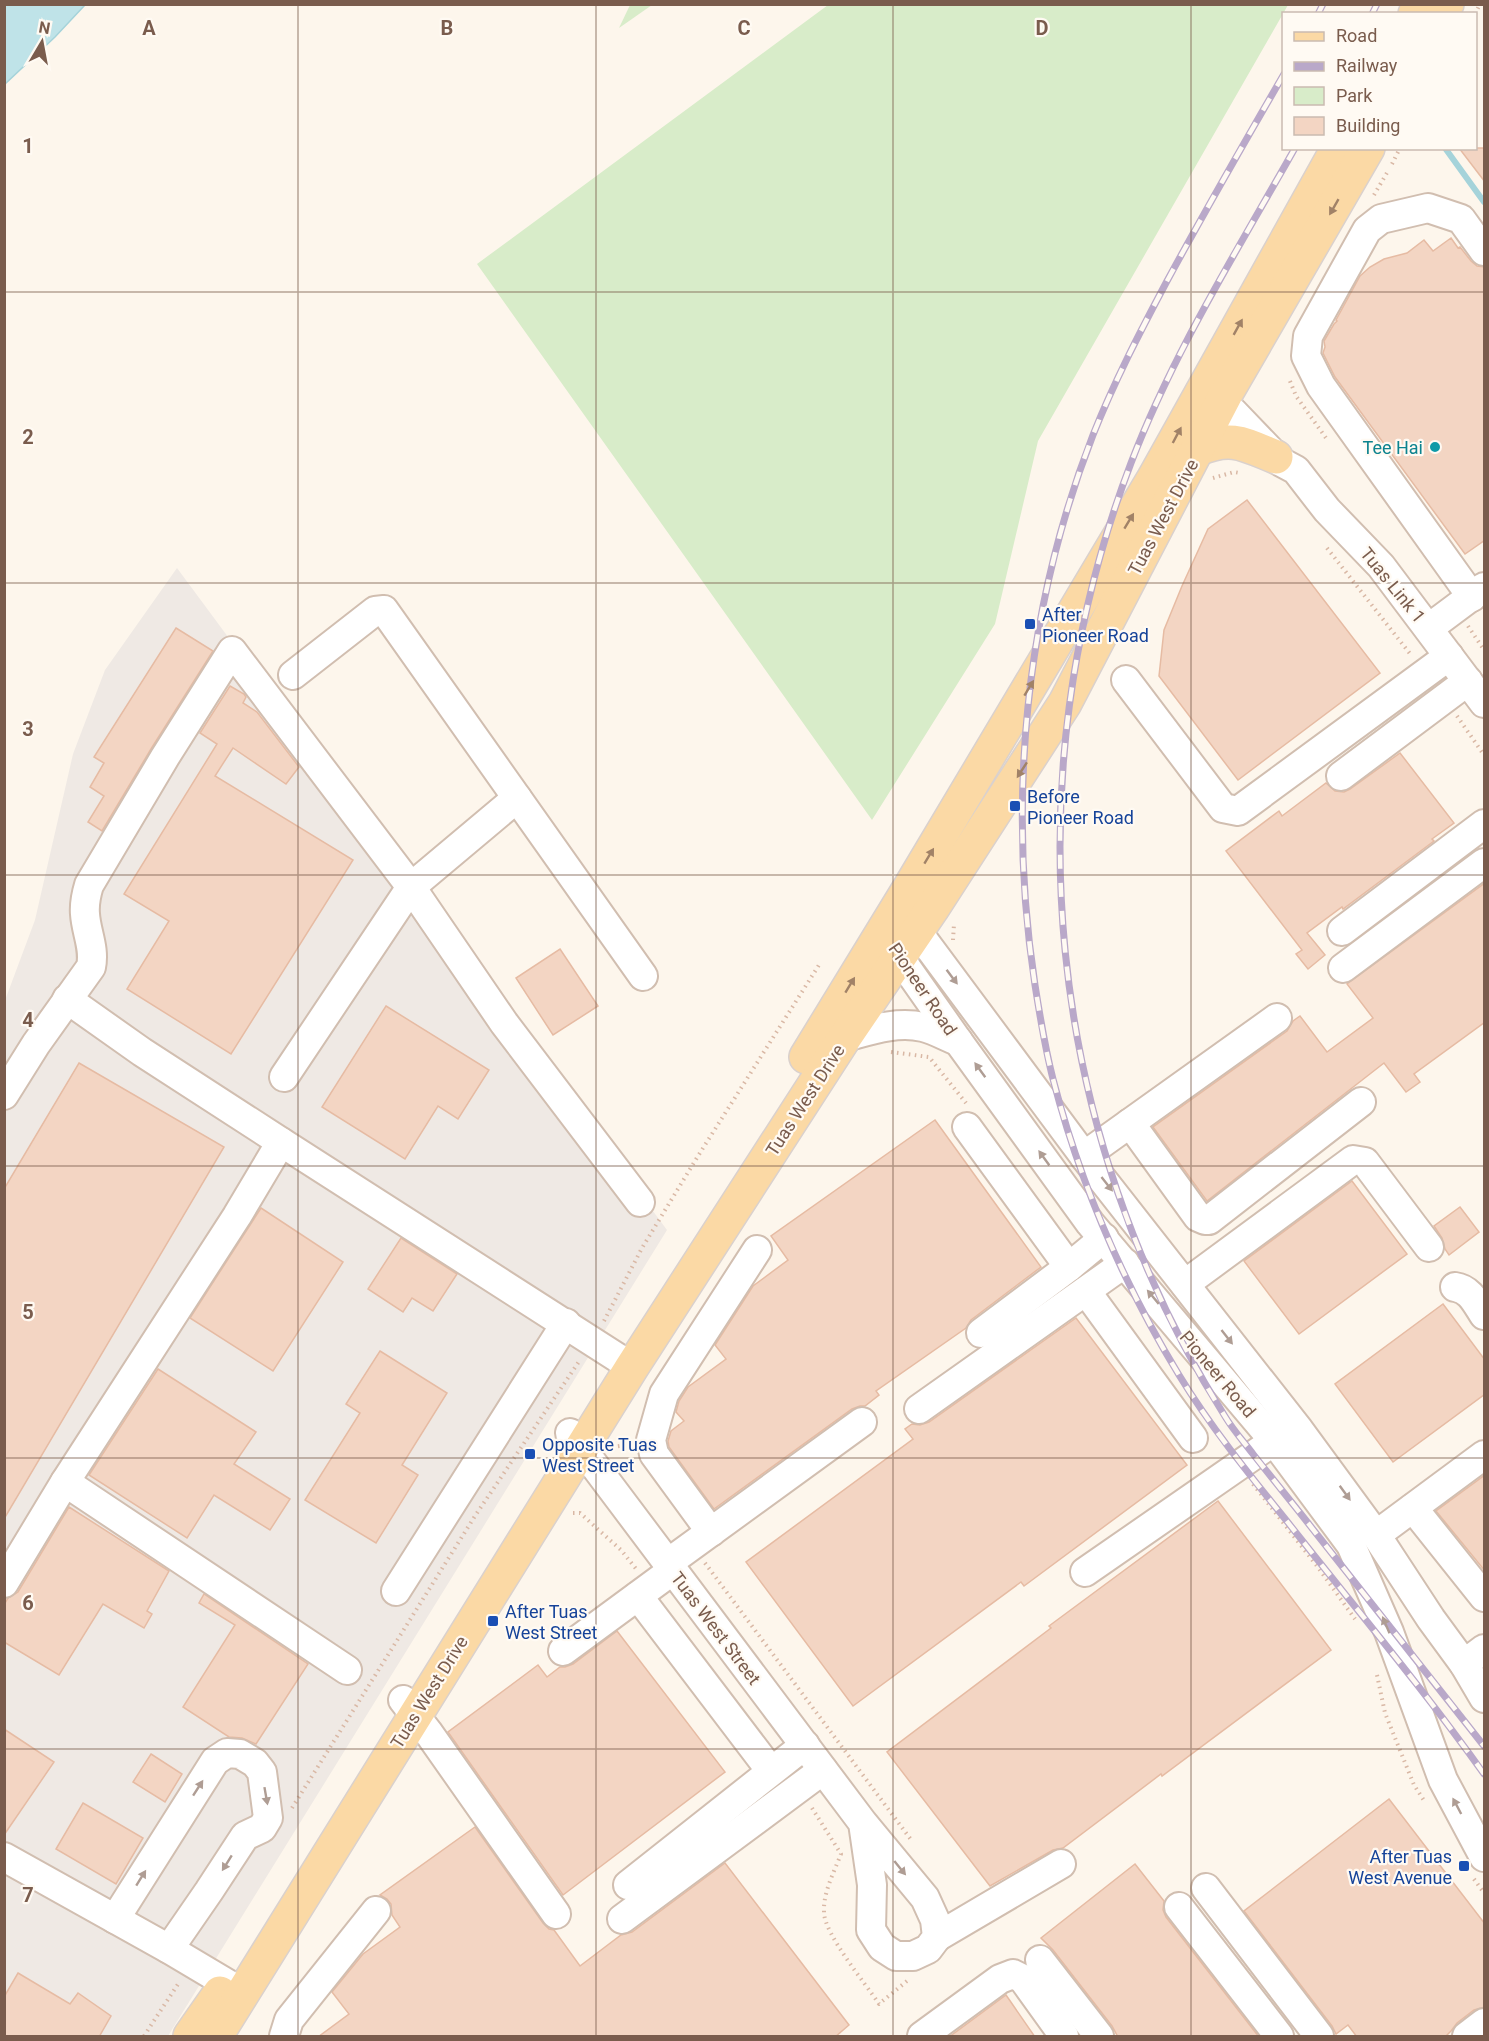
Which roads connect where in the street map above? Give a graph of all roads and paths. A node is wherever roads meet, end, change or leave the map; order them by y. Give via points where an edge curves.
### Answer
1 (1337, 150) edge
2 (1367, 150) edge
3 (1485, 251) edge
4 (1214, 391) junction
5 (1198, 449) junction
6 (1286, 464) junction
7 (1242, 473) dead end
8 (1209, 481) dead end
9 (1322, 542) dead end
10 (1478, 592) edge
11 (1429, 628) junction
12 (1449, 656) junction
13 (1426, 673) junction
14 (293, 675) dead end
15 (1126, 680) dead end
16 (1468, 681) junction
17 (1444, 698) junction
18 (1485, 703) edge
19 (1485, 755) edge
20 (1341, 776) dead end
21 (516, 798) junction
22 (1485, 824) edge
23 (1485, 863) edge
24 (411, 887) junction
25 (954, 919) dead end
26 (900, 931) junction
27 (1342, 931) dead end
28 (954, 950) dead end
29 (819, 965) dead end
30 (1343, 968) dead end
31 (643, 976) dead end
32 (67, 999) junction
33 (1276, 1018) dead end
34 (845, 1037) junction
35 (958, 1041) junction
36 (284, 1077) dead end
37 (4, 1095) edge
38 (1361, 1102) dead end
39 (1130, 1124) junction
40 (967, 1127) dead end
41 (281, 1142) junction
42 (1084, 1155) junction
43 (640, 1202) dead end
44 (1104, 1238) junction
45 (1429, 1247) dead end
46 (757, 1250) dead end
47 (1125, 1263) junction
48 (1069, 1267) junction
49 (1185, 1284) junction
50 (1455, 1287) dead end
51 (1086, 1291) junction
52 (1485, 1315) edge
53 (566, 1323) junction
54 (981, 1333) dead end
55 (614, 1355) junction
56 (919, 1409) dead end
57 (862, 1422) dead end
58 (1193, 1438) dead end
59 (575, 1440) junction
60 (1274, 1441) junction
61 (1485, 1455) edge
62 (1239, 1466) junction
63 (65, 1482) junction
64 (1413, 1508) junction
65 (711, 1532) junction
66 (1376, 1535) junction
67 (670, 1567) junction
68 (1085, 1572) dead end
69 (4, 1584) edge
70 (396, 1591) dead end
71 (638, 1596) junction
72 (1485, 1597) edge
73 (1362, 1627) dead end
74 (563, 1651) dead end
75 (1474, 1657) edge
76 (1376, 1667) dead end
77 (347, 1670) dead end
78 (1485, 1698) edge
79 (409, 1708) junction
80 (805, 1745) junction
81 (823, 1770) junction
82 (771, 1772) junction
83 (1427, 1805) dead end
84 (288, 1815) dead end
85 (863, 1823) junction
86 (4, 1857) edge
87 (1061, 1864) dead end
88 (1478, 1866) edge
89 (628, 1885) dead end
90 (1206, 1888) dead end
91 (1485, 1893) edge
92 (1179, 1907) dead end
93 (376, 1911) dead end
94 (556, 1914) dead end
95 (115, 1919) junction
96 (622, 1919) dead end
97 (937, 1937) junction
98 (180, 1955) junction
99 (1040, 1960) dead end
100 (234, 1988) junction
101 (1485, 2023) edge
102 (144, 2037) edge
103 (190, 2037) edge
104 (216, 2037) edge
105 (284, 2037) edge
106 (922, 2037) edge
107 (1064, 2037) edge
108 (1099, 2037) edge
109 (1279, 2037) edge
110 (1319, 2037) edge
111 (1467, 2037) edge

4 -> 1 main road, Tuas West Drive
2 -> 4 main road, Tuas West Drive
3 - 10 street via 1461,219 1445,213 1428,208 1381,219 1367,230 1308,336 1306,356 1321,386
4 - 5 main road, Tuas West Drive
4 - 6 street, Tuas Link 1
26 -> 4 main road, Tuas West Drive via 1154,478
5 - 6 main road via 1231,441
5 -> 26 main road, Tuas West Drive via 1065,704
6 - 11 street, Tuas Link 1 via 1381,566
7 - 8 path via 1216,476
9 - 13 path
10 - 11 street
11 - 12 street, Tuas Link 1
12 - 13 street
12 - 16 street, Tuas Link 1
13 - 15 street via 1238,811 1223,808
14 - 21 street via 375,611 384,610
16 - 17 street
16 - 18 street, Tuas Link 1
17 - 19 path
17 - 20 street
21 - 24 street
21 - 31 street
22 - 27 street
23 - 30 street
24 - 32 street via 232,651 89,885 84,900 93,959
24 - 36 street
24 - 43 street via 504,1023
25 - 28 path
26 - 34 main road, Tuas West Drive
26 - 35 street, Pioneer Road
26 -> 42 street, Pioneer Road
55 -> 26 main road, Tuas West Drive
29 - 55 path via 654,1227
32 - 37 street
32 - 41 street
33 - 39 street
34 - 35 street via 899,1024 924,1027
34 - 55 main road, Tuas West Drive
44 -> 35 street, Pioneer Road
38 - 39 street via 1209,1220 1198,1217
39 - 42 street
40 - 48 street
41 - 53 street
41 - 63 street
42 -> 49 street, Pioneer Road
44 - 47 street, Pioneer Road
44 - 48 street
45 - 49 street via 1365,1162 1353,1160
46 - 65 street via 664,1394 651,1440 654,1454
47 - 51 street
60 -> 47 street, Pioneer Road
48 - 54 street
49 -> 66 street, Pioneer Road
50 - 52 street via 1467,1291
51 - 56 street
51 - 58 street
53 - 55 street
53 - 70 street
55 - 59 main road, Tuas West Drive
55 - 84 path via 469,1526
57 - 65 street
59 - 67 street, Tuas West Street
59 - 79 main road, Tuas West Drive
60 - 62 street
88 -> 60 street, Pioneer Road via 1389,1632 1351,1545
61 - 64 street
62 - 68 street
62 - 73 path
63 - 69 street
63 - 77 street
64 - 66 street
64 - 72 street
65 - 67 street
66 - 75 street, Pioneer Road via 1431,1619
67 - 71 street
67 - 80 street, Tuas West Street
71 - 74 street
71 - 82 street
75 - 78 street, Pioneer Road
76 - 83 path via 1385,1713 1414,1785
79 - 94 street
79 - 100 main road, Tuas West Drive
80 - 81 street, Tuas West Street
80 - 82 street
81 - 85 street, Tuas West Street
81 - 96 street
82 - 89 street
85 -> 97 street, Tuas West Street via 925,1898 935,1920
85 - 97 street, Tuas West Street via 873,1885 871,1930 882,1947 896,1956 913,1956 928,1949
86 - 95 street
87 - 97 street
88 - 91 path
90 - 110 street
92 - 109 street
93 - 105 street via 289,2020
95 - 98 street
95 -> 98 street via 215,1761 227,1753 240,1754 262,1772 268,1818 262,1828 244,1836 209,1891
98 - 100 street
98 - 102 path
99 - 108 street
100 - 103 main road, Tuas West Drive
100 - 104 main road, Tuas West Drive
101 - 111 street
106 - 107 street via 1012,1974 1023,1979

